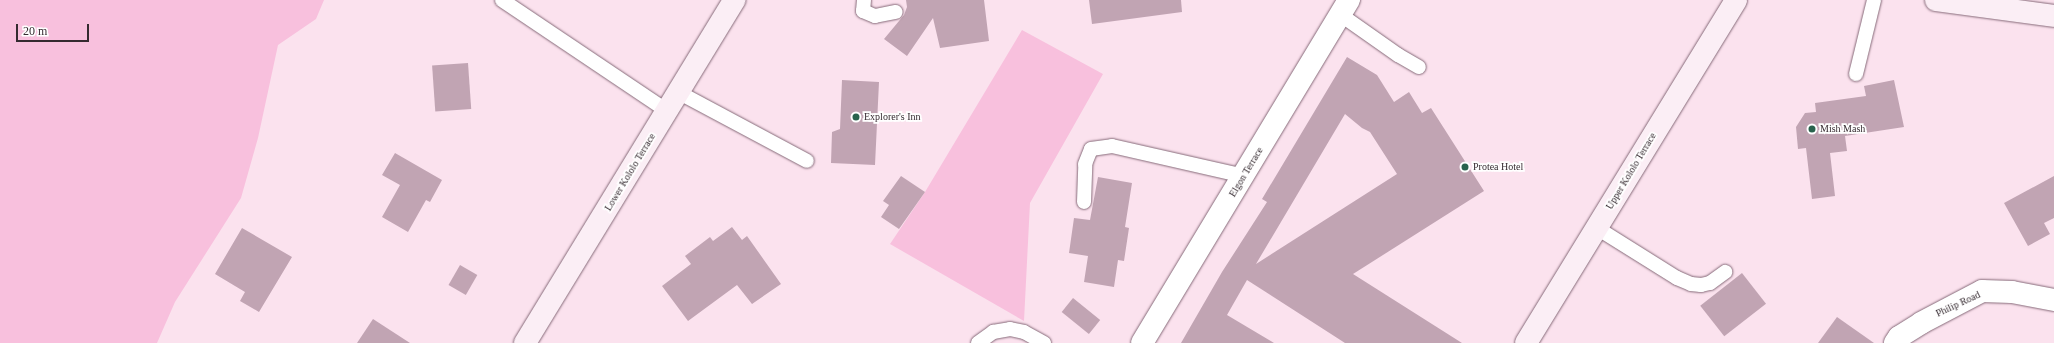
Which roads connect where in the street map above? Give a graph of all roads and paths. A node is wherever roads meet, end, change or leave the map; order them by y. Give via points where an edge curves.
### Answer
1 (502, 0) edge
2 (734, 0) edge
3 (864, 0) edge
4 (1736, 0) edge
5 (1874, 0) edge
6 (1936, 0) edge
7 (1345, 7) edge
8 (896, 12) dead end
9 (2054, 16) edge
10 (1419, 68) dead end
11 (1856, 74) dead end
12 (678, 92) junction
13 (667, 111) junction
14 (807, 161) dead end
15 (1244, 176) junction
16 (1084, 202) dead end
17 (1597, 228) junction
18 (1725, 272) dead end
19 (2054, 300) edge
20 (525, 343) edge
21 (978, 343) edge
22 (1044, 343) edge
23 (1142, 343) edge
24 (1526, 343) edge
25 (1895, 343) edge

1 - 13 lane
2 - 12 main road, Lower Kololo Terrace
3 - 8 lane via 863,11 875,16
4 - 17 main road, Upper Kololo Terrace
5 - 11 lane
6 - 9 main road
7 - 10 lane via 1398,55
7 - 15 street, Elgon Terrace
12 - 13 main road, Lower Kololo Terrace
12 - 14 lane
13 - 20 main road, Lower Kololo Terrace
15 - 16 lane via 1112,146 1091,149 1085,164
15 - 23 street, Elgon Terrace
17 - 18 lane via 1677,278 1691,284 1710,283
17 - 24 main road, Upper Kololo Terrace
19 - 25 street, Philip Road via 2012,292 1982,292 1921,322 1899,337
21 - 22 lane via 993,332 1010,329 1024,332

